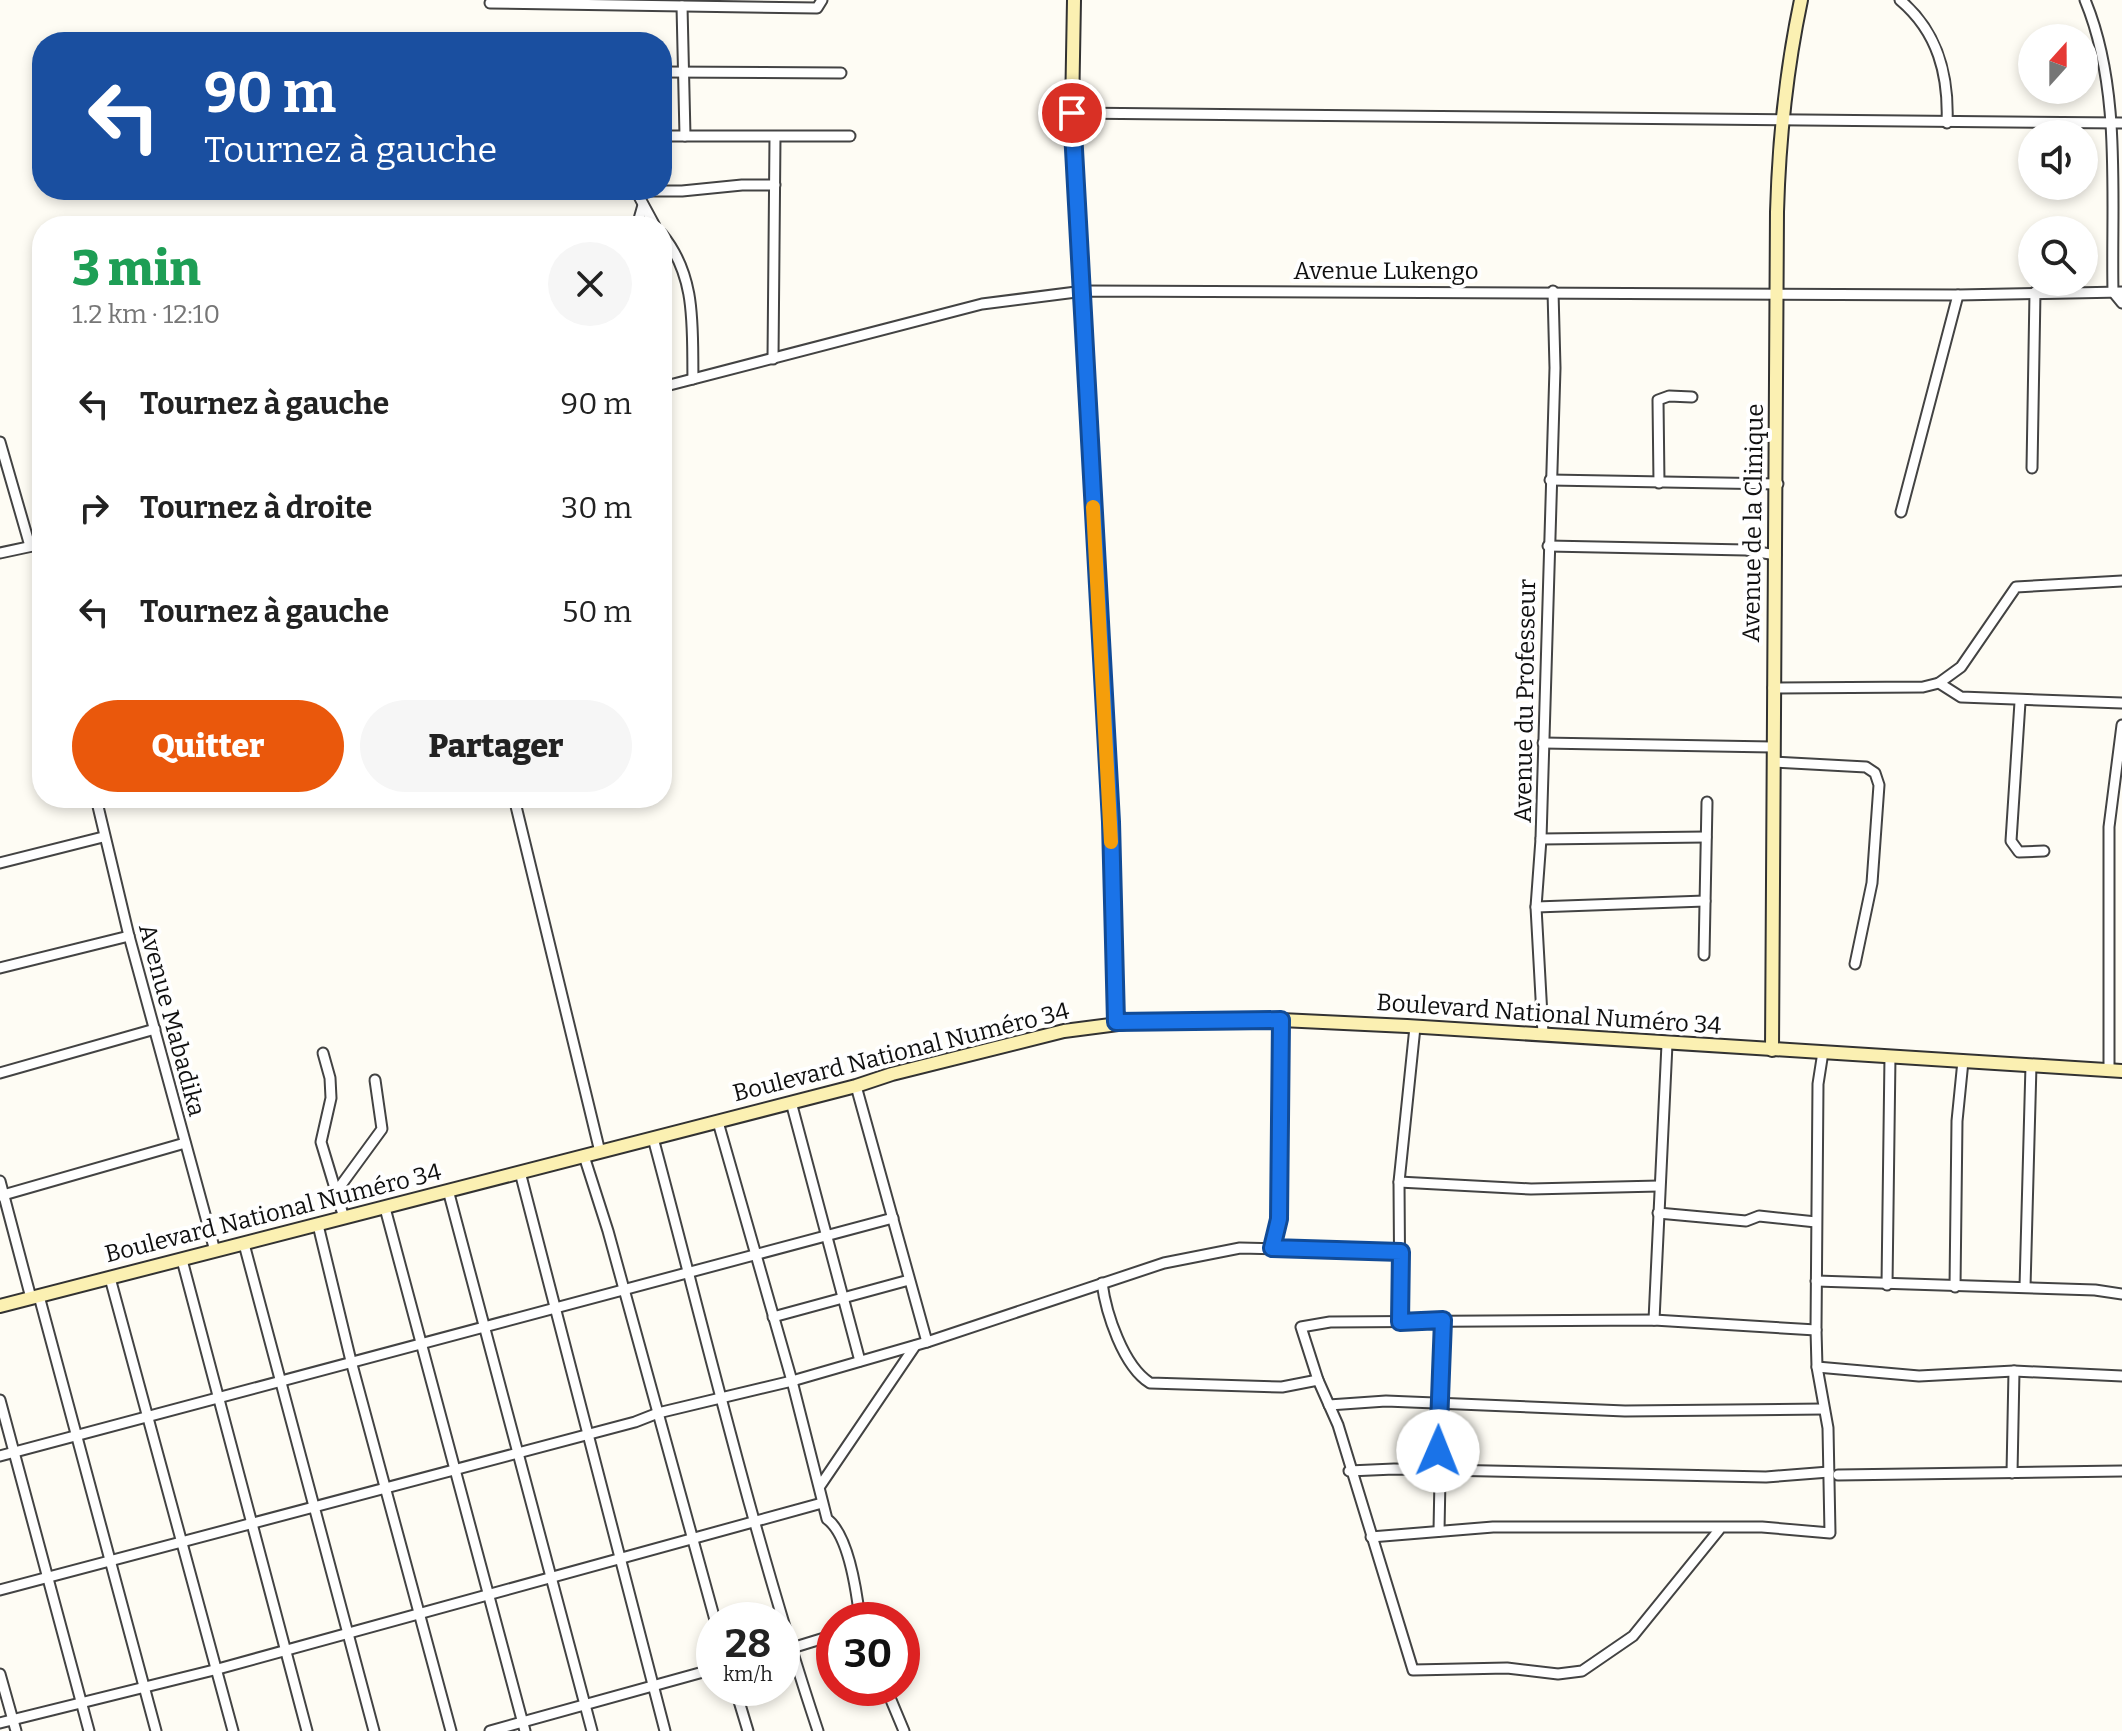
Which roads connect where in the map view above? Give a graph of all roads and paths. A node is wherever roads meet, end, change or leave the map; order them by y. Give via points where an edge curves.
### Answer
1 (822, 0) edge
2 (1801, 0) edge
3 (1900, 0) edge
4 (2085, 0) edge
5 (490, 3) dead end
6 (1072, 3) edge
7 (682, 6) junction
8 (672, 72) edge
9 (684, 72) junction
10 (841, 73) dead end
11 (1072, 113) junction
12 (1780, 121) junction
13 (1947, 123) junction
14 (2109, 123) junction
15 (2122, 123) edge
16 (672, 136) edge
17 (685, 136) junction
18 (850, 136) dead end
19 (775, 137) junction
20 (775, 185) junction
21 (672, 189) edge
22 (640, 200) edge
23 (643, 205) junction
24 (640, 216) edge
25 (649, 216) edge
26 (672, 249) edge
27 (1084, 291) junction
28 (1553, 291) junction
29 (2118, 292) edge
30 (1778, 293) junction
31 (2018, 293) edge
32 (1958, 295) junction
33 (2035, 296) edge
34 (2122, 303) edge
35 (773, 359) junction
36 (693, 379) junction
37 (672, 384) edge
38 (1692, 397) dead end
39 (0, 442) edge
40 (2032, 468) dead end
41 (1550, 480) junction
42 (1659, 483) junction
43 (1778, 484) junction
44 (1901, 512) dead end
45 (30, 546) joint
46 (1548, 546) junction
47 (0, 553) edge
48 (1776, 555) junction
49 (2122, 581) edge
50 (1939, 683) junction
51 (1773, 688) junction
52 (2020, 702) junction
53 (2122, 703) edge
54 (2122, 725) edge
55 (1543, 743) junction
56 (1772, 747) junction
57 (1773, 762) junction
58 (1707, 802) dead end
59 (98, 808) edge
60 (516, 808) edge
61 (103, 837) junction
62 (1706, 837) junction
63 (1541, 839) junction
64 (2044, 851) dead end
65 (0, 863) edge
66 (1705, 901) junction
67 (1536, 907) junction
68 (129, 936) junction
69 (1704, 955) dead end
70 (1855, 964) dead end
71 (0, 968) edge
72 (1281, 1020) junction
73 (1116, 1022) junction
74 (1415, 1027) junction
75 (155, 1029) junction
76 (1543, 1034) junction
77 (1667, 1044) junction
78 (1772, 1050) junction
79 (1823, 1052) junction
80 (323, 1053) dead end
81 (1890, 1056) junction
82 (1963, 1061) junction
83 (2031, 1065) junction
84 (2116, 1071) edge
85 (0, 1073) edge
86 (375, 1080) dead end
87 (856, 1086) junction
88 (791, 1102) junction
89 (718, 1122) junction
90 (653, 1138) junction
91 (185, 1143) junction
92 (600, 1152) junction
93 (584, 1156) junction
94 (520, 1172) junction
95 (0, 1181) edge
96 (1399, 1182) junction
97 (1659, 1186) junction
98 (448, 1190) junction
99 (336, 1192) junction
100 (1, 1196) edge
101 (385, 1208) junction
102 (1658, 1213) junction
103 (344, 1218) junction
104 (893, 1218) junction
105 (1816, 1222) junction
106 (318, 1225) junction
107 (827, 1233) junction
108 (244, 1244) junction
109 (1272, 1248) junction
110 (215, 1251) junction
111 (755, 1252) junction
112 (1401, 1252) junction
113 (182, 1260) junction
114 (688, 1271) junction
115 (110, 1278) junction
116 (909, 1280) junction
117 (1816, 1281) junction
118 (1102, 1283) junction
119 (1887, 1285) junction
120 (1955, 1287) junction
121 (2025, 1287) junction
122 (625, 1289) junction
123 (2122, 1294) edge
124 (35, 1297) junction
125 (844, 1297) junction
126 (0, 1306) edge
127 (553, 1308) junction
128 (773, 1317) junction
129 (1443, 1320) junction
130 (1654, 1320) junction
131 (1400, 1322) junction
132 (485, 1327) junction
133 (1816, 1330) junction
134 (422, 1342) junction
135 (927, 1342) junction
136 (915, 1346) junction
137 (351, 1361) junction
138 (860, 1361) junction
139 (1817, 1367) junction
140 (2014, 1371) junction
141 (2122, 1376) edge
142 (279, 1380) junction
143 (1318, 1380) junction
144 (792, 1381) junction
145 (217, 1396) junction
146 (0, 1400) edge
147 (720, 1400) junction
148 (1439, 1404) junction
149 (1329, 1405) junction
150 (1824, 1409) junction
151 (658, 1413) junction
152 (148, 1415) junction
153 (589, 1433) junction
154 (77, 1436) junction
155 (14, 1452) junction
156 (518, 1452) junction
157 (0, 1456) edge
158 (455, 1469) junction
159 (1349, 1471) junction
160 (1438, 1471) junction
161 (2122, 1471) edge
162 (2012, 1473) junction
163 (1833, 1474) junction
164 (820, 1486) junction
165 (386, 1487) junction
166 (822, 1503) junction
167 (313, 1506) junction
168 (252, 1523) junction
169 (755, 1523) junction
170 (1719, 1530) junction
171 (1439, 1531) junction
172 (1371, 1537) junction
173 (184, 1541) junction
174 (692, 1541) junction
175 (623, 1559) junction
176 (111, 1561) junction
177 (48, 1577) junction
178 (552, 1579) junction
179 (0, 1590) edge
180 (488, 1595) junction
181 (710, 1602) edge
182 (774, 1602) edge
183 (858, 1602) edge
184 (419, 1613) junction
185 (348, 1632) junction
186 (287, 1649) junction
187 (218, 1669) junction
188 (0, 1674) edge
189 (696, 1674) edge
190 (654, 1685) junction
191 (800, 1685) edge
192 (145, 1686) junction
193 (81, 1703) junction
194 (585, 1704) junction
195 (740, 1706) edge
196 (894, 1706) edge
197 (13, 1720) junction
198 (0, 1723) edge
199 (524, 1726) edge
200 (16, 1731) edge
201 (89, 1731) edge
202 (156, 1731) edge
203 (233, 1731) edge
204 (307, 1731) edge
205 (374, 1731) edge
206 (451, 1731) edge
207 (490, 1731) edge
208 (592, 1731) edge
209 (665, 1731) edge
210 (748, 1731) edge
211 (818, 1731) edge
212 (904, 1731) edge

1 - 7 street via 817,8
2 - 12 main road, Avenue de la Clinique
3 - 13 street via 1937,49 1948,94
4 - 14 street via 2103,53
5 - 7 street
6 - 11 main road
7 - 9 street
8 - 9 street
9 - 10 street
9 - 17 street
11 - 12 street
11 - 27 main road
12 - 13 street
12 - 30 main road, Avenue de la Clinique
13 - 14 street
14 - 15 street
14 - 29 street
16 - 17 street
17 - 19 street
18 - 19 street
19 - 20 street
20 - 21 street
20 - 35 street
22 - 23 street
23 - 24 street
23 - 25 street
26 - 36 street via 692,297
27 - 28 street, Avenue Lukengo
27 - 35 street, Avenue Lukengo via 982,304
27 - 73 main road
28 - 30 street, Avenue Lukengo
28 - 41 street, Avenue du Professeur
29 - 34 street
30 - 32 street, Avenue Lukengo
30 - 43 main road, Avenue de la Clinique
31 - 32 street, Avenue Lukengo
32 - 44 street
33 - 40 street
35 - 36 street, Avenue Lukengo
36 - 37 street, Avenue Lukengo
38 - 42 street via 1658,400
39 - 45 street
41 - 42 street
41 - 46 street, Avenue du Professeur
42 - 43 street
43 - 48 main road, Avenue de la Clinique
45 - 47 street
46 - 48 street
46 - 55 street, Avenue du Professeur
48 - 51 main road, Avenue de la Clinique
49 - 50 street via 2016,587 1961,667
50 - 51 street
50 - 52 street via 1961,697
51 - 56 main road, Avenue de la Clinique
52 - 53 street
52 - 64 street via 2011,841 2019,852
54 - 84 street via 2109,827
55 - 56 street
55 - 63 street, Avenue du Professeur
56 - 57 main road, Avenue de la Clinique
57 - 70 street via 1866,767 1875,773 1879,785 1872,883
57 - 78 main road, Avenue de la Clinique
58 - 62 street
59 - 61 street, Avenue Mabadika
60 - 92 street
61 - 65 street
61 - 68 street, Avenue Mabadika
62 - 63 street
62 - 66 street
63 - 67 street, Avenue du Professeur
66 - 67 street
66 - 69 street
67 - 76 street, Avenue du Professeur
68 - 71 street
68 - 75 street, Avenue Mabadika
72 - 73 main road, Boulevard National Numéro 34
72 - 74 main road, Boulevard National Numéro 34
72 - 109 street via 1279,1219
73 - 87 main road, Boulevard National Numéro 34
74 - 76 main road, Boulevard National Numéro 34
74 - 96 street
75 - 85 street
75 - 91 street, Avenue Mabadika
76 - 77 main road, Boulevard National Numéro 34
77 - 78 main road, Boulevard National Numéro 34
77 - 97 street
78 - 79 main road, Boulevard National Numéro 34
79 - 81 main road, Boulevard National Numéro 34
79 - 105 street
80 - 99 street via 331,1098 321,1142
81 - 82 main road, Boulevard National Numéro 34
81 - 119 street
82 - 83 main road, Boulevard National Numéro 34
82 - 120 street
83 - 84 main road, Boulevard National Numéro 34
83 - 121 street
86 - 99 street via 382,1129
87 - 88 main road, Boulevard National Numéro 34
87 - 104 street
88 - 89 main road, Boulevard National Numéro 34
88 - 107 street
89 - 90 main road, Boulevard National Numéro 34
89 - 111 street
90 - 92 main road, Boulevard National Numéro 34
90 - 114 street
91 - 100 street
91 - 110 street, Avenue Mabadika
92 - 93 main road, Boulevard National Numéro 34
93 - 94 main road, Boulevard National Numéro 34
93 - 122 street
94 - 98 main road, Boulevard National Numéro 34
94 - 127 street
95 - 100 street
96 - 97 street via 1531,1189
96 - 112 street
97 - 102 street
98 - 101 main road, Boulevard National Numéro 34
98 - 132 street
99 - 103 street
100 - 124 street
101 - 103 main road, Boulevard National Numéro 34
101 - 134 street
102 - 105 street
102 - 130 street
103 - 106 main road, Boulevard National Numéro 34
104 - 107 street
104 - 116 street
105 - 117 street
106 - 108 main road, Boulevard National Numéro 34
106 - 137 street
107 - 111 street
107 - 125 street
108 - 110 main road, Boulevard National Numéro 34
108 - 142 street
109 - 112 street
109 - 118 street via 1240,1248 1164,1263
110 - 113 main road, Boulevard National Numéro 34
111 - 114 street
111 - 128 street
112 - 131 street
113 - 115 main road, Boulevard National Numéro 34
113 - 145 street
114 - 122 street
114 - 147 street
115 - 124 main road, Boulevard National Numéro 34
115 - 152 street
116 - 125 street
116 - 135 street
117 - 119 street
117 - 133 street
118 - 135 street
118 - 143 street via 1111,1323 1133,1366 1150,1383 1282,1387
119 - 120 street
120 - 121 street
121 - 123 street
122 - 127 street
122 - 151 street
124 - 126 main road, Boulevard National Numéro 34
124 - 154 street
125 - 128 street
125 - 138 street
127 - 132 street
127 - 153 street
128 - 144 street
129 - 130 street
129 - 131 street
129 - 148 street
130 - 133 street
131 - 143 street via 1301,1327
132 - 134 street
132 - 156 street
133 - 139 street
134 - 137 street
134 - 158 street
135 - 136 street
136 - 138 street
136 - 164 street
137 - 142 street
137 - 165 street
138 - 144 street
139 - 140 street via 1919,1376
139 - 150 street
140 - 141 street
140 - 162 street
142 - 145 street
142 - 167 street
143 - 149 street
144 - 147 street
144 - 164 street
145 - 152 street
145 - 168 street
146 - 155 street
147 - 151 street
147 - 169 street
148 - 149 street
148 - 150 street via 1625,1411
148 - 160 street
149 - 159 street
150 - 163 street
151 - 153 street
151 - 174 street
152 - 154 street
152 - 173 street
153 - 156 street
153 - 175 street
154 - 155 street
154 - 176 street
155 - 157 street
155 - 177 street
156 - 158 street
156 - 178 street
158 - 165 street
158 - 180 street
159 - 160 street
159 - 172 street
160 - 163 street
160 - 171 street
161 - 162 street
162 - 163 street
163 - 170 street via 1830,1533 1762,1527
164 - 166 street
165 - 167 street
165 - 184 street
166 - 169 street
166 - 183 street via 839,1533
167 - 168 street
167 - 185 street
168 - 173 street
168 - 186 street
169 - 174 street
169 - 182 street
170 - 171 street
170 - 172 street via 1633,1636 1582,1671 1558,1674 1507,1668 1413,1670
171 - 172 street
173 - 176 street
173 - 187 street
174 - 175 street
174 - 181 street
175 - 178 street
175 - 190 street
176 - 177 street
176 - 192 street
177 - 179 street
177 - 193 street
178 - 180 street
178 - 194 street
180 - 184 street
180 - 199 street
184 - 185 street
184 - 206 street
185 - 186 street
185 - 205 street
186 - 187 street
186 - 204 street
187 - 192 street
187 - 203 street
188 - 197 street
189 - 190 street
190 - 194 street
190 - 209 street
191 - 211 street
192 - 193 street
192 - 202 street
193 - 197 street
193 - 201 street
194 - 199 street
194 - 208 street
195 - 210 street
196 - 212 street
197 - 198 street
197 - 200 street
199 - 207 street

